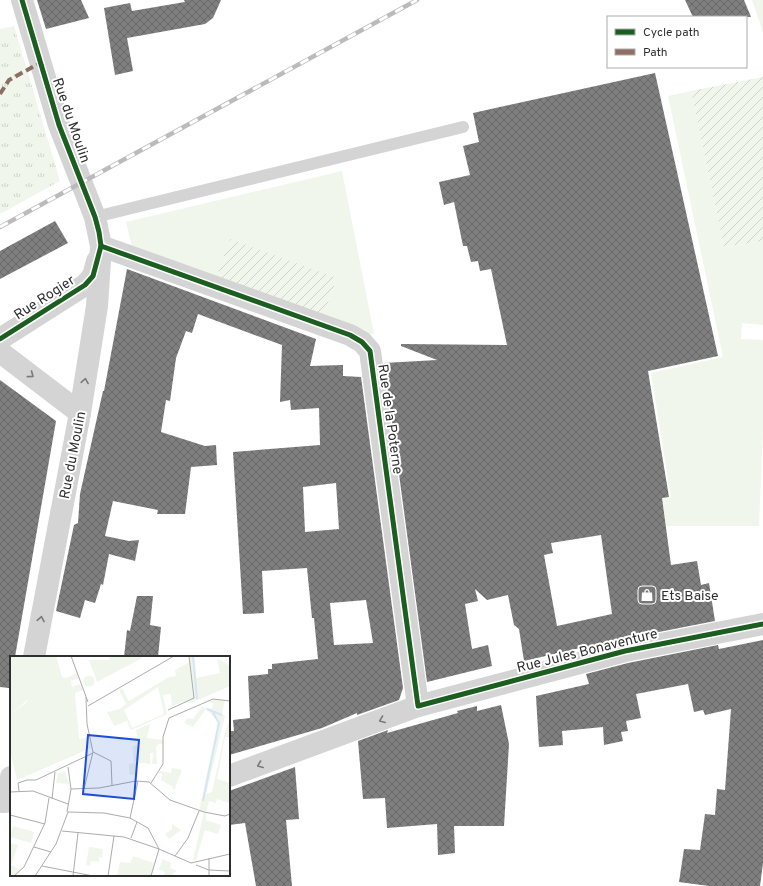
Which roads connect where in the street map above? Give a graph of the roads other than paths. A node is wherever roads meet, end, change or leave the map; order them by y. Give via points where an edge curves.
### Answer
1 (22, 0) edge
2 (463, 127) dead end
3 (95, 217) junction
4 (101, 246) junction
5 (0, 339) edge
6 (0, 352) edge
7 (80, 413) junction
8 (763, 624) edge
9 (34, 656) edge
10 (418, 706) junction
11 (230, 776) edge
12 (10, 781) edge
13 (6, 802) edge

1 - 3 street, Rue du Moulin via 59,125
2 - 3 lane
3 - 4 street, Rue du Moulin
4 - 5 street, Rue Rogier via 93,276 85,285
7 -> 4 street, Rue du Moulin via 97,306
4 - 10 street, Rue de la Poterne via 350,335 362,342 370,351
6 -> 7 street
9 -> 7 street, Rue du Moulin
8 - 10 street, Rue Jules Bonaventure via 625,651
10 -> 11 street, Rue Jules Bonaventure
12 - 13 street

